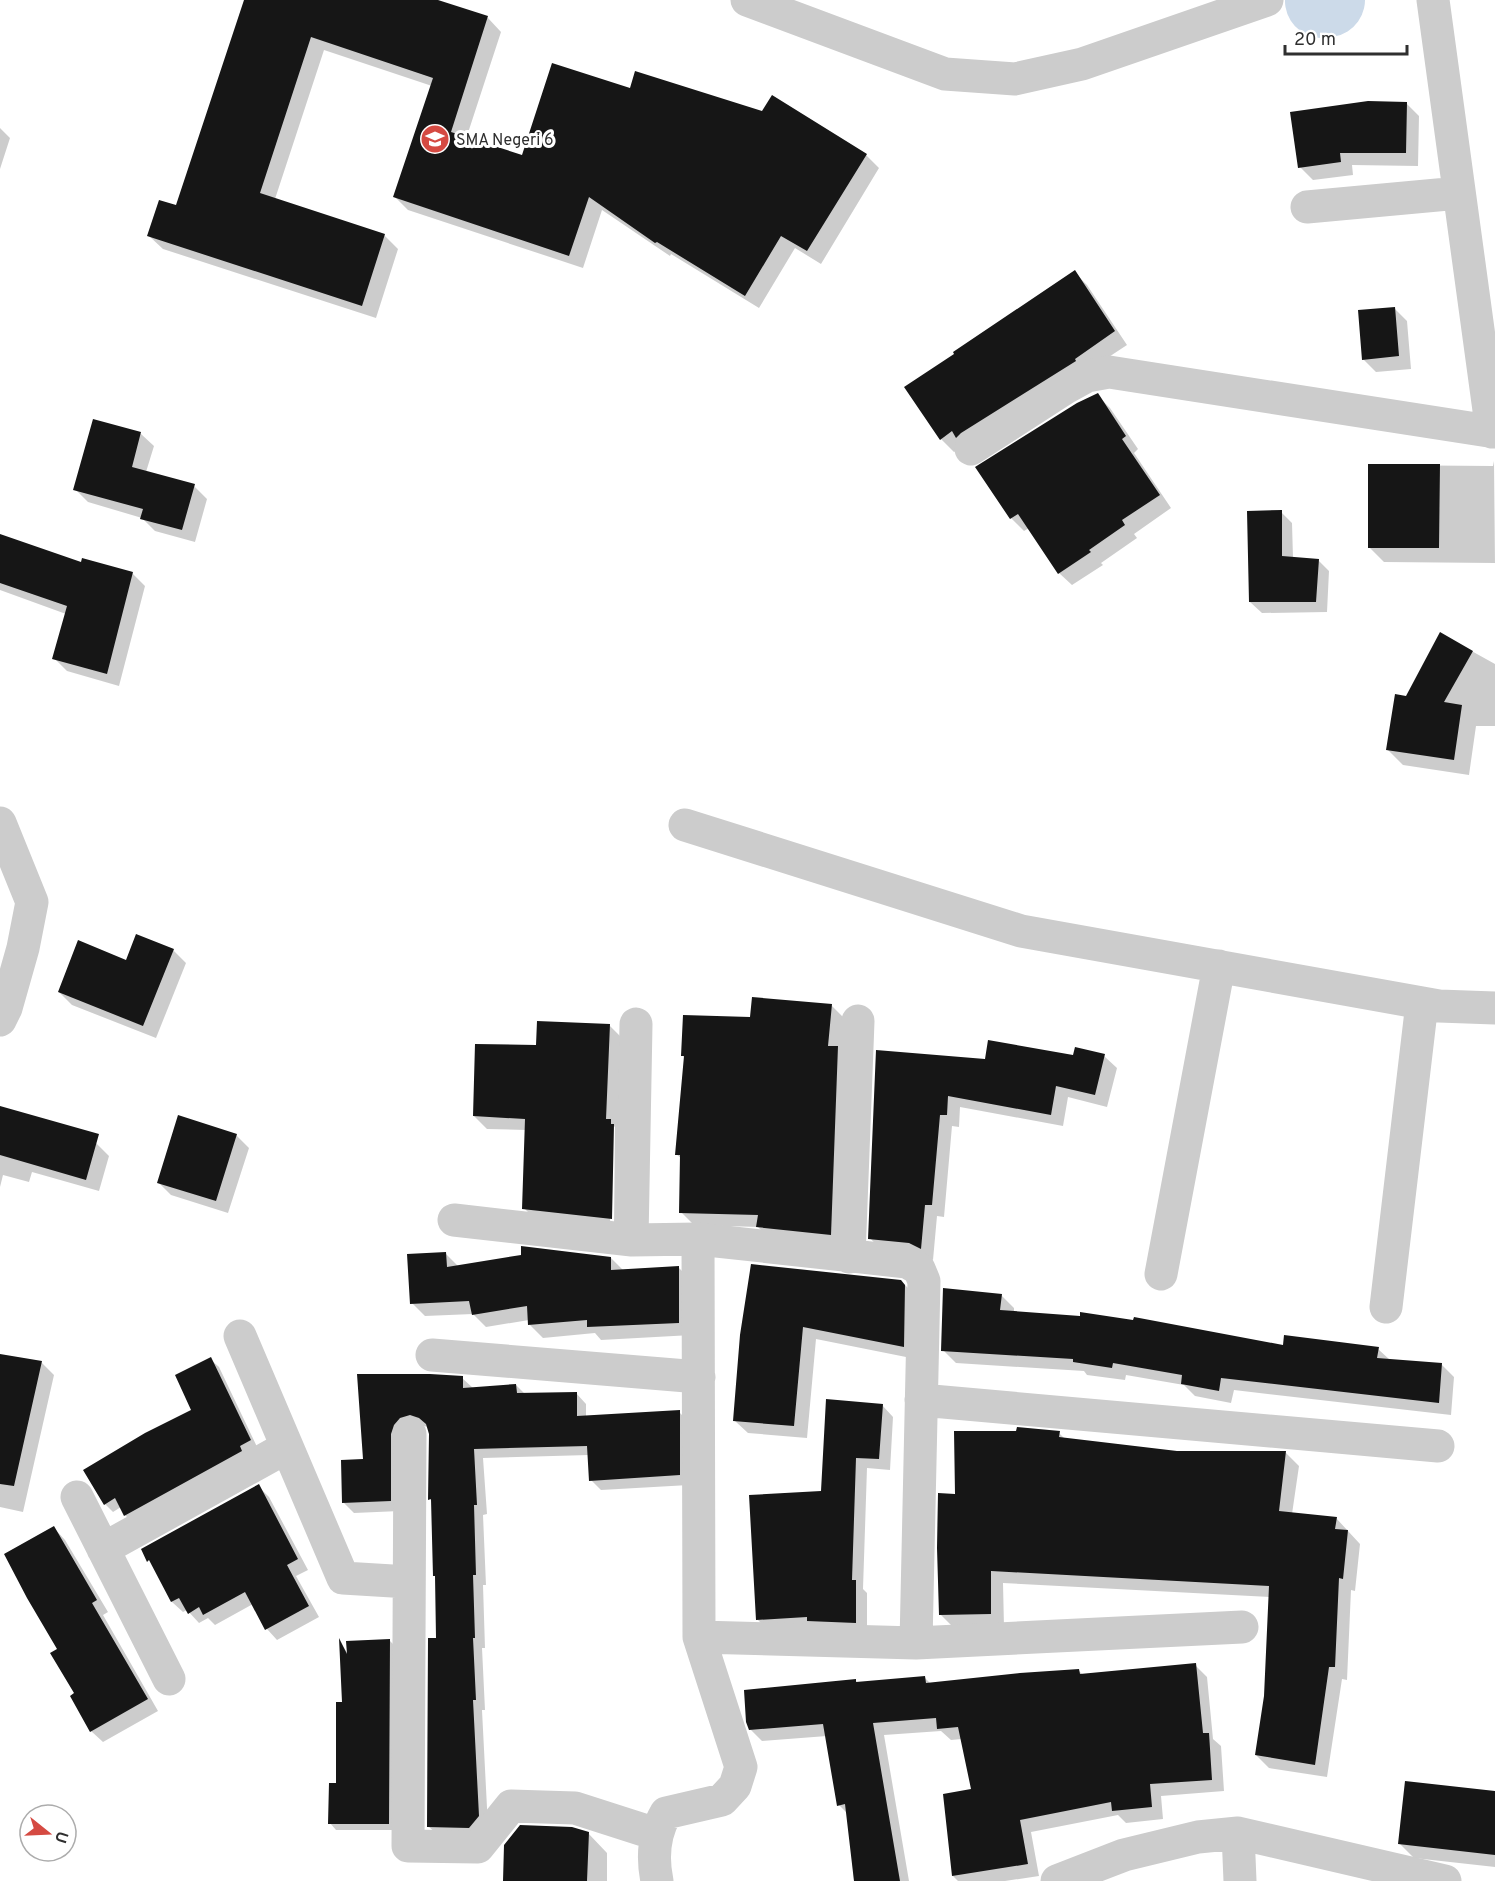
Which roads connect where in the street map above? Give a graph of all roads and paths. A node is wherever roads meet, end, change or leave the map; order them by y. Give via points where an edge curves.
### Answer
1 (747, 0) edge
2 (1267, 0) edge
3 (1433, 0) edge
4 (1460, 193) junction
5 (1307, 207) dead end
6 (1494, 432) edge
7 (971, 448) dead end
8 (0, 823) edge
9 (685, 825) dead end
10 (1219, 966) junction
11 (1422, 1003) junction
12 (1495, 1008) edge
13 (0, 1020) edge
14 (858, 1021) dead end
15 (636, 1024) dead end
16 (454, 1220) dead end
17 (698, 1239) junction
18 (632, 1240) junction
19 (849, 1257) junction
20 (1161, 1274) dead end
21 (1386, 1307) dead end
22 (240, 1336) dead end
23 (432, 1355) dead end
24 (699, 1377) junction
25 (921, 1400) junction
26 (410, 1434) dead end
27 (1438, 1446) dead end
28 (287, 1447) junction
29 (77, 1497) dead end
30 (103, 1549) junction
31 (409, 1582) junction
32 (1242, 1627) dead end
33 (699, 1637) junction
34 (916, 1643) junction
35 (169, 1679) dead end
36 (1238, 1833) junction
37 (656, 1834) junction
38 (657, 1881) edge
39 (1057, 1881) edge
40 (1240, 1881) edge
41 (1445, 1881) edge

1 - 2 street via 945,74 1015,79 1082,64
3 - 4 street
4 - 5 street
4 - 6 street
6 - 7 street via 1109,372 1087,376 1067,387
8 - 13 street via 32,903 23,948
9 - 10 street via 1021,931
10 - 11 street
10 - 20 street
11 - 12 street
11 - 21 street
14 - 19 street
15 - 18 street
16 - 18 street
17 - 18 street
17 - 19 street
17 - 24 street
19 - 25 street via 907,1262 919,1269 924,1281
22 - 28 street
23 - 24 street
24 - 33 street
25 - 27 street
25 - 34 street
26 - 31 street
28 - 30 street
28 - 31 street via 343,1578
29 - 30 street
30 - 35 street
31 - 37 street via 408,1846 478,1847 511,1806 575,1808
32 - 34 street
33 - 34 street
33 - 37 street via 741,1767 735,1786 722,1800 666,1813
36 - 39 street via 1198,1837 1124,1855
36 - 40 street
36 - 41 street
37 - 38 street

